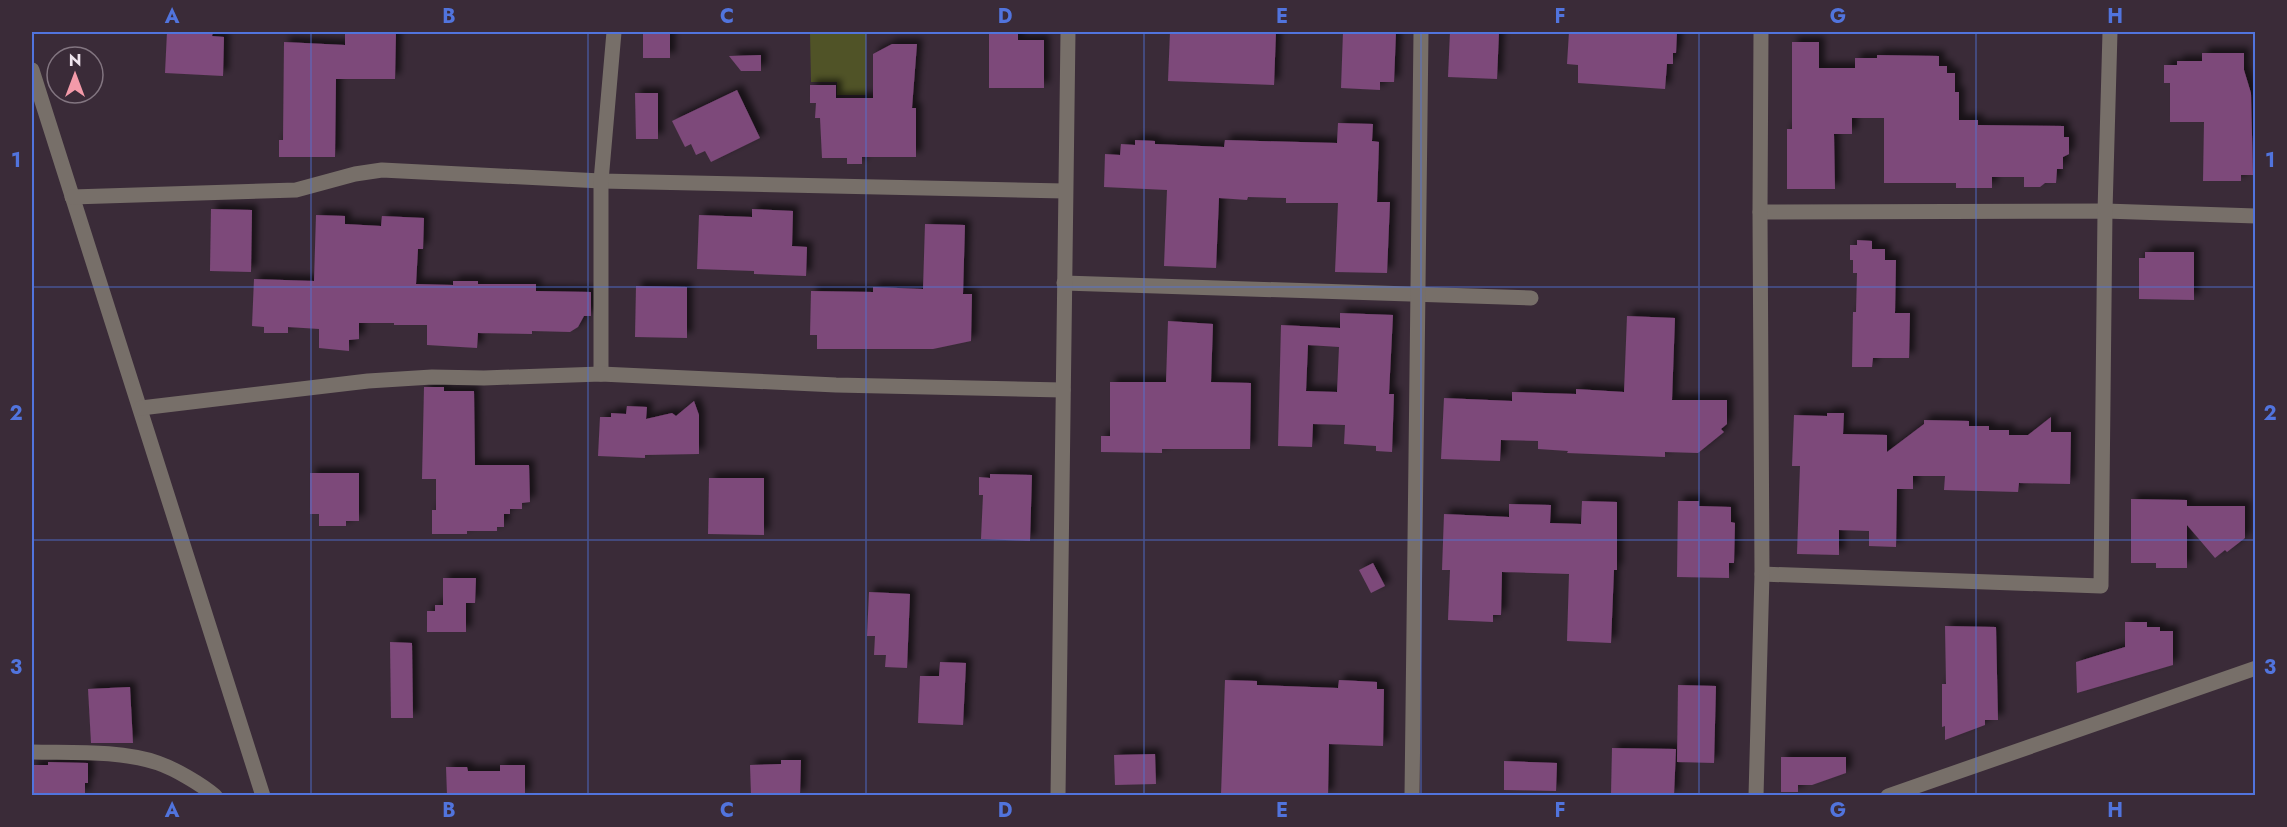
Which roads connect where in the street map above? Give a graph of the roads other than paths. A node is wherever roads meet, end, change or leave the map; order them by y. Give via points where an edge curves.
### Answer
1 (614, 32) edge
2 (1068, 32) edge
3 (1421, 32) edge
4 (1761, 32) edge
5 (2110, 32) edge
6 (32, 70) edge
7 (601, 181) junction
8 (1065, 191) junction
9 (72, 197) junction
10 (2105, 211) junction
11 (1760, 212) junction
12 (2256, 216) edge
13 (1064, 283) junction
14 (1417, 293) junction
15 (1531, 298) dead end
16 (601, 374) junction
17 (1063, 390) junction
18 (141, 408) junction
19 (1762, 574) junction
20 (2256, 668) edge
21 (32, 752) edge
22 (215, 795) edge
23 (263, 795) edge
24 (1058, 795) edge
25 (1412, 795) edge
26 (1756, 795) edge
27 (1888, 795) edge

1 - 7 street
2 - 8 street
3 - 14 street
4 - 11 street
5 - 10 street
6 - 9 street
7 - 8 street
7 - 9 street via 382,170 296,190
7 - 16 street
8 - 13 street
9 - 18 street
10 - 11 street
10 - 12 street
10 - 19 street via 2101,586
11 - 19 street
13 - 14 street
13 - 17 street
14 - 15 street
14 - 25 street
16 - 17 street
16 - 18 street via 368,381
17 - 24 street
18 - 23 street
19 - 26 street
20 - 27 street
21 - 22 street via 112,754 158,763

